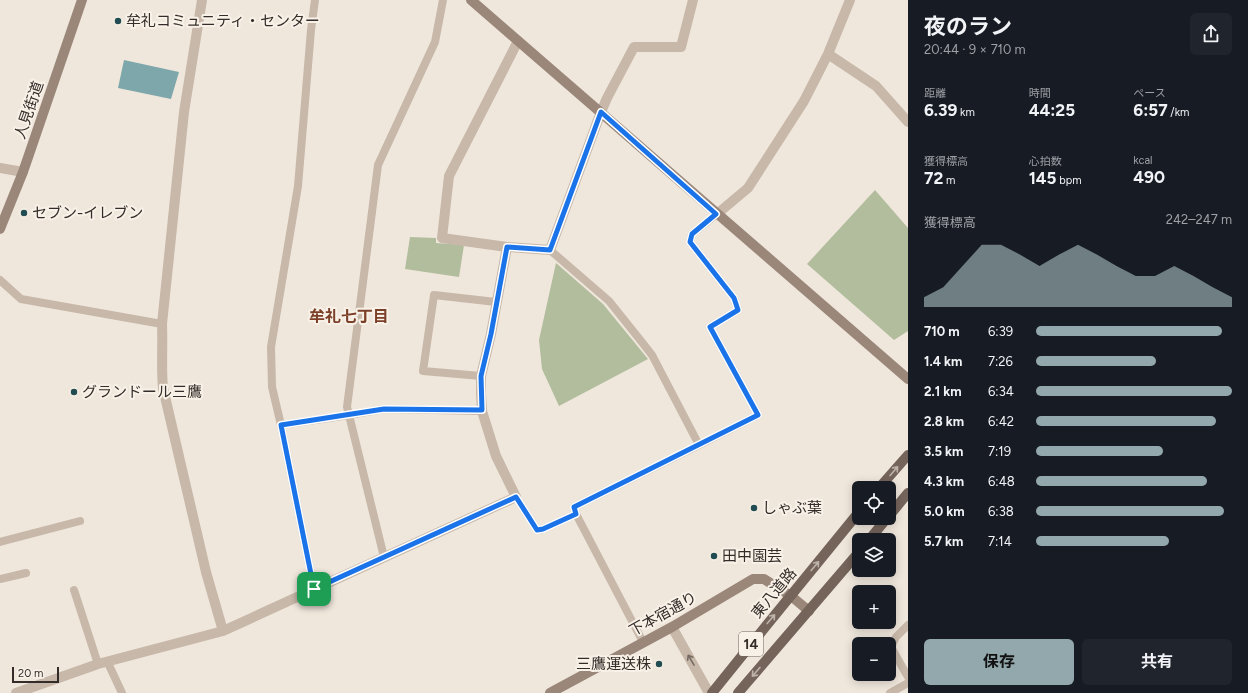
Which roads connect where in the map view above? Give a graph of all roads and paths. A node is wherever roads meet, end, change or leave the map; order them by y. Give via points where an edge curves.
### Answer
1 (82, 0) edge
2 (202, 0) edge
3 (315, 0) edge
4 (443, 0) edge
5 (471, 0) edge
6 (693, 0) edge
7 (850, 0) edge
8 (518, 41) junction
9 (828, 54) junction
10 (601, 112) junction
11 (908, 122) edge
12 (0, 168) edge
13 (23, 172) junction
14 (716, 214) junction
15 (0, 229) edge
16 (507, 247) junction
17 (550, 250) junction
18 (0, 280) edge
19 (496, 302) junction
20 (162, 324) junction
21 (481, 376) junction
22 (908, 379) edge
23 (482, 410) junction
24 (349, 414) junction
25 (281, 425) junction
26 (698, 445) junction
27 (908, 454) edge
28 (885, 481) edge
29 (908, 493) edge
30 (516, 497) junction
31 (896, 507) edge
32 (576, 514) junction
33 (80, 521) dead end
34 (852, 521) edge
35 (881, 525) edge
36 (875, 533) edge
37 (0, 542) edge
38 (384, 557) junction
39 (852, 560) edge
40 (26, 572) dead end
41 (0, 579) edge
42 (314, 589) junction
43 (74, 590) dead end
44 (791, 596) junction
45 (810, 611) junction
46 (908, 625) edge
47 (672, 627) junction
48 (222, 631) junction
49 (643, 642) junction
50 (103, 663) junction
51 (908, 677) edge
52 (908, 683) edge
53 (16, 693) edge
54 (122, 693) edge
55 (550, 693) edge
56 (711, 693) edge
57 (738, 693) edge
58 (890, 693) edge

1 - 13 street, 人見街道
2 - 20 street via 184,112
3 - 25 lane via 298,186 271,347 272,387
4 - 24 lane via 434,42 378,165 349,384
5 - 8 street
6 - 10 street via 681,47 634,47
7 - 9 street
8 - 10 street
8 - 16 street via 449,176 442,238
9 - 11 street via 876,86
9 - 14 street via 804,101 748,188
10 - 14 street
10 - 17 street
12 - 13 street
13 - 15 street, 人見街道
14 - 22 street
14 - 26 lane via 692,234 690,242 734,298 738,310 710,327 758,415
16 - 17 street
16 - 19 street
17 - 26 lane via 609,301 652,355
18 - 20 lane via 21,299
19 - 21 street
19 - 21 lane via 434,296 423,371
20 - 48 street via 163,388
21 - 23 street
23 - 24 lane via 384,409
23 - 30 street via 496,456
24 - 25 lane
24 - 38 lane
25 - 42 lane
26 - 32 lane via 574,507
28 -> 27 main road
29 - 31 main road
30 - 32 lane via 537,530
30 - 38 street
32 - 49 lane
33 - 37 lane
44 -> 34 main road, 東八道路 / 14
35 - 36 main road
38 - 42 street
39 - 45 main road, 14
40 - 41 lane
42 - 48 street
43 - 50 lane
44 - 45 street, 下本宿通り
44 - 47 street, 下本宿通り via 764,579 753,579
56 -> 44 main road, 東八道路 / 14
45 -> 57 main road, 14
46 - 51 lane via 896,637 891,647
47 - 49 street, 下本宿通り
56 -> 47 street
48 - 50 street
49 - 55 street, 下本宿通り
50 - 53 street
50 - 54 lane
52 - 58 lane

